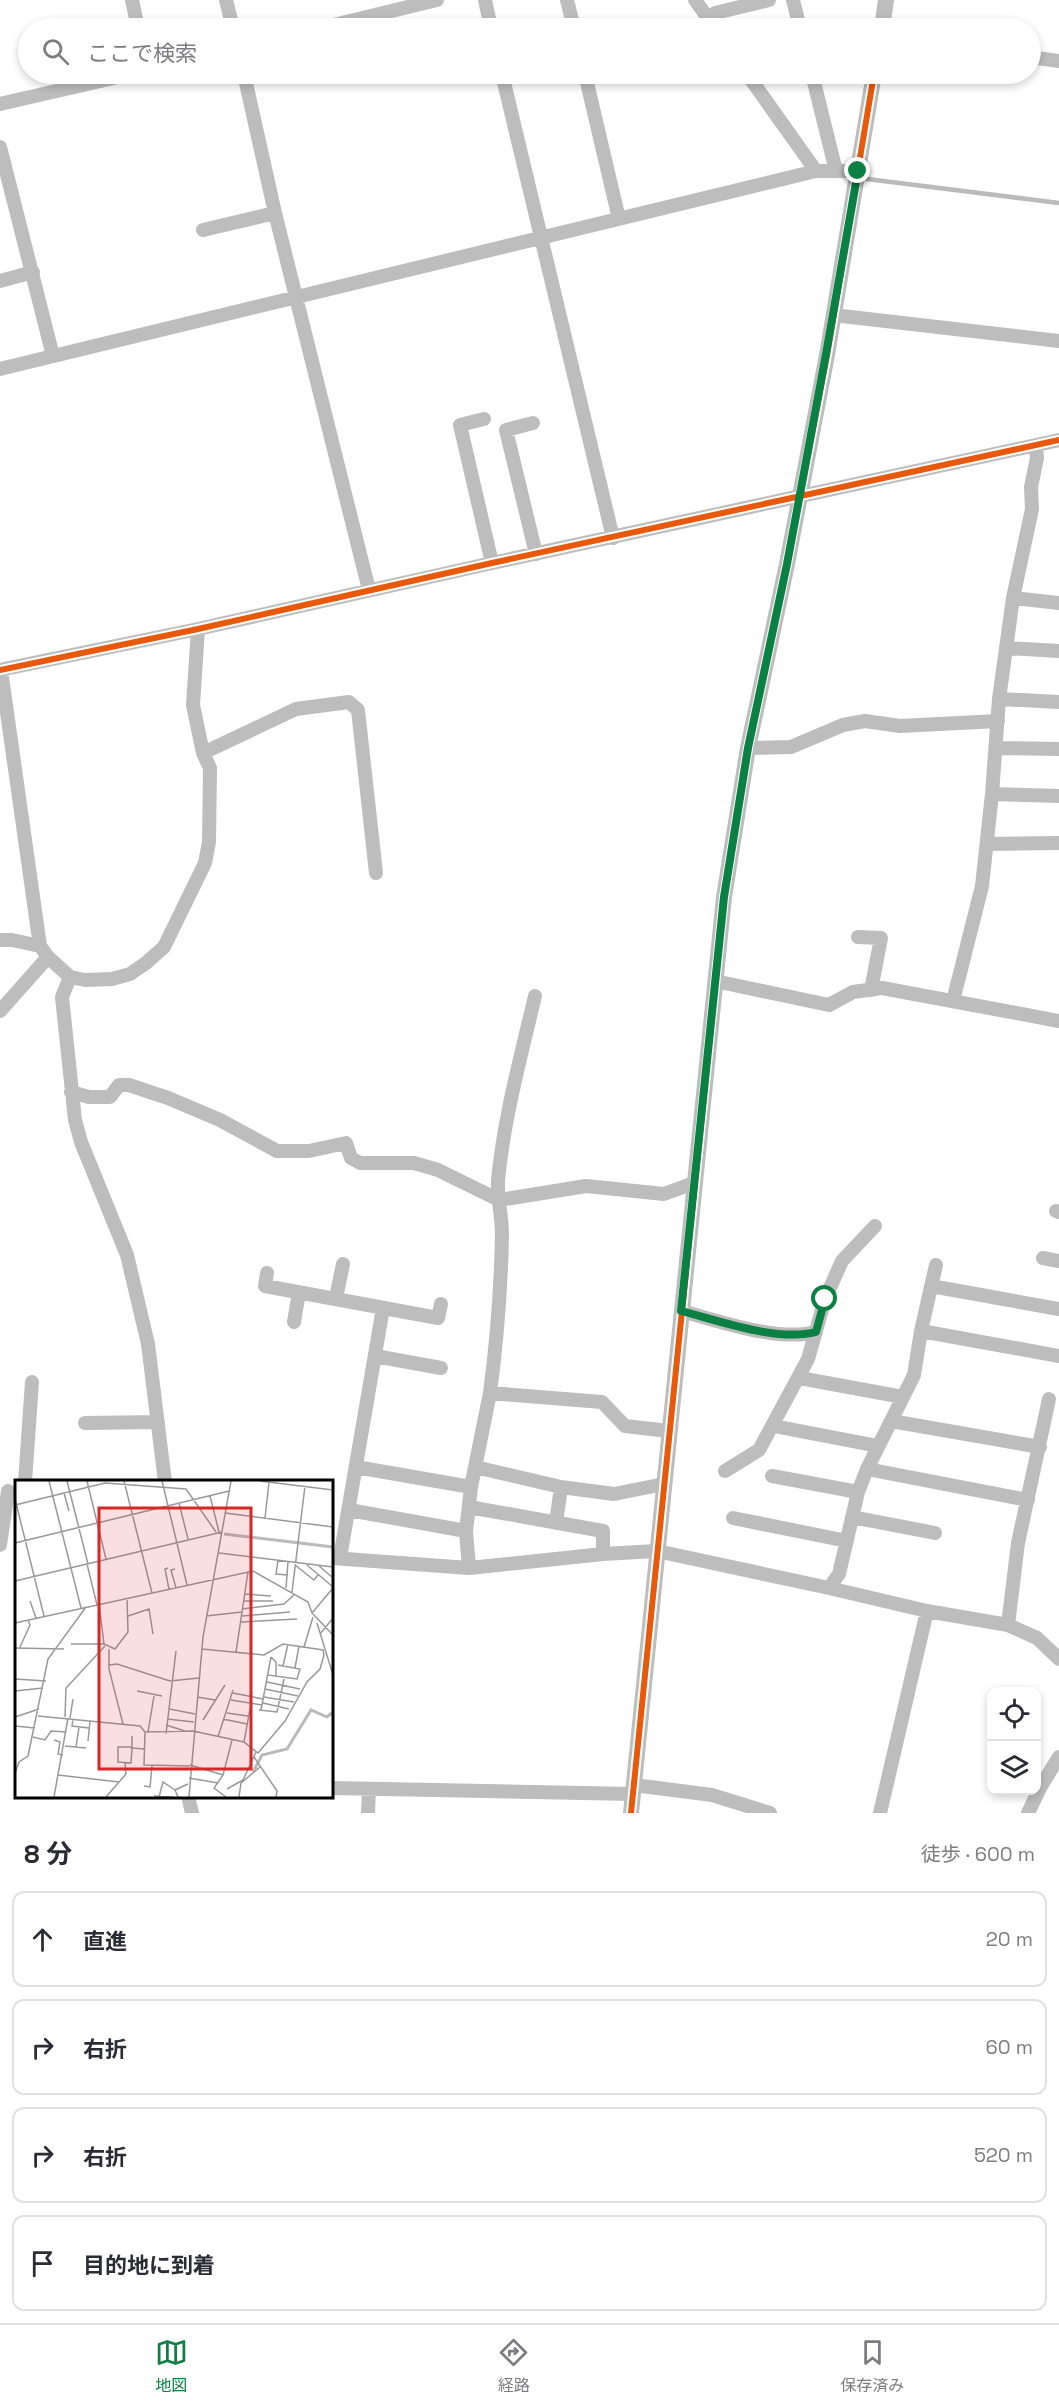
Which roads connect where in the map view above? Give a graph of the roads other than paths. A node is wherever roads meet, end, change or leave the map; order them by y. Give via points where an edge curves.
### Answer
1 (132, 0) edge
2 (226, 0) edge
3 (437, 0) edge
4 (485, 0) edge
5 (567, 0) edge
6 (695, 0) edge
7 (769, 0) edge
8 (793, 0) edge
9 (886, 0) edge
10 (395, 5) edge
11 (715, 13) dead end
12 (136, 18) edge
13 (230, 18) edge
14 (353, 18) edge
15 (490, 18) edge
16 (572, 18) edge
17 (708, 18) edge
18 (798, 18) edge
19 (883, 18) edge
20 (1041, 59) edge
21 (1059, 61) edge
22 (87, 84) edge
23 (245, 84) edge
24 (504, 84) edge
25 (587, 84) edge
26 (754, 84) edge
27 (814, 84) edge
28 (872, 84) edge
29 (0, 104) edge
30 (0, 147) edge
31 (816, 171) junction
32 (836, 171) junction
33 (858, 171) junction
34 (275, 213) junction
35 (619, 219) junction
36 (203, 230) dead end
37 (541, 238) junction
38 (33, 272) junction
39 (0, 280) edge
40 (296, 297) junction
41 (833, 315) junction
42 (1059, 341) edge
43 (53, 356) junction
44 (0, 369) edge
45 (484, 419) dead end
46 (533, 423) dead end
47 (1059, 440) edge
48 (1030, 448) junction
49 (799, 496) junction
50 (613, 538) junction
51 (536, 554) junction
52 (492, 563) junction
53 (369, 591) junction
54 (1013, 598) junction
55 (1059, 603) edge
56 (198, 629) junction
57 (1006, 648) junction
58 (1059, 651) edge
59 (0, 670) edge
60 (999, 699) junction
61 (1059, 702) edge
62 (998, 721) junction
63 (748, 748) junction
64 (996, 748) junction
65 (1059, 749) edge
66 (203, 753) junction
67 (992, 794) junction
68 (1059, 796) edge
69 (1059, 843) edge
70 (987, 844) junction
71 (376, 873) dead end
72 (858, 937) dead end
73 (0, 940) edge
74 (44, 951) junction
75 (70, 977) junction
76 (715, 981) junction
77 (871, 990) junction
78 (535, 996) dead end
79 (953, 1001) junction
80 (0, 1011) edge
81 (1059, 1021) edge
82 (71, 1092) junction
83 (694, 1183) junction
84 (499, 1200) junction
85 (875, 1226) dead end
86 (1043, 1258) dead end
87 (1059, 1261) edge
88 (343, 1264) dead end
89 (936, 1265) dead end
90 (267, 1273) dead end
91 (931, 1286) junction
92 (299, 1292) junction
93 (336, 1298) junction
94 (441, 1304) dead end
95 (383, 1308) junction
96 (1059, 1309) edge
97 (681, 1311) junction
98 (294, 1322) dead end
99 (816, 1332) junction
100 (921, 1332) junction
101 (375, 1356) junction
102 (1059, 1356) edge
103 (441, 1368) dead end
104 (805, 1379) dead end
105 (32, 1382) dead end
106 (490, 1393) junction
107 (903, 1397) junction
108 (1049, 1399) dead end
109 (891, 1421) junction
110 (158, 1422) junction
111 (85, 1423) dead end
112 (779, 1427) dead end
113 (669, 1431) junction
114 (878, 1446) junction
115 (1040, 1447) junction
116 (356, 1467) junction
117 (475, 1467) junction
118 (867, 1468) junction
119 (725, 1471) dead end
120 (772, 1476) dead end
121 (25, 1480) edge
122 (165, 1480) edge
123 (664, 1484) junction
124 (471, 1487) junction
125 (561, 1487) junction
126 (8, 1491) edge
127 (858, 1492) junction
128 (1029, 1500) junction
129 (469, 1507) junction
130 (349, 1510) junction
131 (852, 1517) junction
132 (733, 1518) dead end
133 (556, 1523) junction
134 (466, 1531) junction
135 (935, 1533) dead end
136 (847, 1540) junction
137 (0, 1545) edge
138 (657, 1551) junction
139 (603, 1554) junction
140 (336, 1558) edge
141 (469, 1568) junction
142 (829, 1588) junction
143 (927, 1611) junction
144 (1008, 1625) junction
145 (1059, 1659) edge
146 (1059, 1757) edge
147 (333, 1788) edge
148 (369, 1789) junction
149 (634, 1790) junction
150 (188, 1798) edge
151 (192, 1813) edge
152 (368, 1813) edge
153 (631, 1813) edge
154 (770, 1813) edge
155 (880, 1813) edge
156 (1028, 1813) edge

1 - 12 street
2 - 13 street
3 - 10 street
4 - 15 street
5 - 16 street
6 - 17 street
7 - 11 street
8 - 18 street
9 - 19 street
10 - 14 street
20 - 21 street
22 - 29 street
23 - 34 street
24 - 37 street
25 - 35 street
26 - 31 street
27 - 32 street
28 - 33 street
30 - 38 street
31 - 32 street
31 - 35 street
32 - 33 street
33 - 41 street
34 - 36 street
34 - 40 street
35 - 37 street
37 - 40 street
37 - 50 street
38 - 39 street
38 - 43 street
40 - 43 street
40 - 53 street
41 - 42 street
41 - 49 street
43 - 44 street
45 - 52 street via 460,425
46 - 51 street via 507,430
47 - 48 street
48 - 49 street
48 - 54 street via 1037,458 1031,488 1032,509
49 - 50 street
49 - 63 street
50 - 51 street
51 - 52 street
52 - 53 street
53 - 56 street
54 - 55 street
54 - 57 street
56 - 59 street
56 - 66 street via 193,705
57 - 58 street
57 - 60 street
59 - 74 street
60 - 61 street
60 - 62 street
62 - 63 street via 900,726 865,722 843,725 790,747
62 - 64 street
63 - 76 street
64 - 65 street
64 - 67 street
66 - 71 street via 296,709 349,702 358,710
66 - 75 street via 210,768 205,863 164,947 130,974 112,980
67 - 68 street
67 - 70 street
69 - 70 street
70 - 79 street via 982,886
72 - 77 street via 880,938
73 - 74 street
74 - 75 street
74 - 80 street
75 - 82 street via 62,997
76 - 77 street via 829,1005 853,992
76 - 83 street
77 - 79 street via 882,988
78 - 84 street via 504,1138
79 - 81 street
82 - 84 street via 110,1097 119,1085 129,1085 220,1120 277,1151 309,1151 346,1143 351,1158 360,1163 414,1163 438,1170
82 - 110 street via 81,1142 127,1255 148,1344
83 - 84 street via 664,1194 586,1186
83 - 97 street
84 - 106 street via 501,1292
85 - 99 street via 842,1262 825,1299
86 - 87 street
88 - 93 street
89 - 91 street
90 - 92 street via 265,1286
91 - 96 street
91 - 100 street
92 - 93 street
92 - 98 street
93 - 95 street
94 - 95 street via 438,1318
95 - 101 street
97 - 99 street via 758,1330 800,1336
97 - 113 street
99 - 119 street via 808,1359 759,1450
100 - 102 street
100 - 107 street via 914,1375
101 - 103 street
101 - 116 street
104 - 107 street
105 - 121 street
106 - 113 street via 602,1402 625,1426
106 - 117 street
107 - 109 street
108 - 115 street
109 - 114 street
109 - 115 street
110 - 111 street
110 - 122 street
112 - 114 street
113 - 123 street
114 - 118 street
115 - 128 street
116 - 124 street
116 - 130 street
117 - 124 street
117 - 125 street
118 - 127 street
118 - 128 street
120 - 127 street
123 - 125 street via 614,1494
123 - 138 street
124 - 129 street
125 - 133 street
126 - 137 street
127 - 131 street
128 - 144 street via 1018,1544
129 - 133 street
129 - 134 street
130 - 134 street
130 - 140 street
131 - 135 street
131 - 136 street
132 - 136 street
133 - 139 street via 603,1531
134 - 141 street
136 - 142 street via 839,1574
138 - 139 street
138 - 142 street
138 - 149 street
139 - 141 street
140 - 141 street
142 - 143 street
143 - 144 street
143 - 155 street
144 - 145 street via 1037,1638
146 - 156 street
147 - 148 street
148 - 149 street
148 - 152 street
149 - 153 street
149 - 154 street via 712,1795
150 - 151 street

